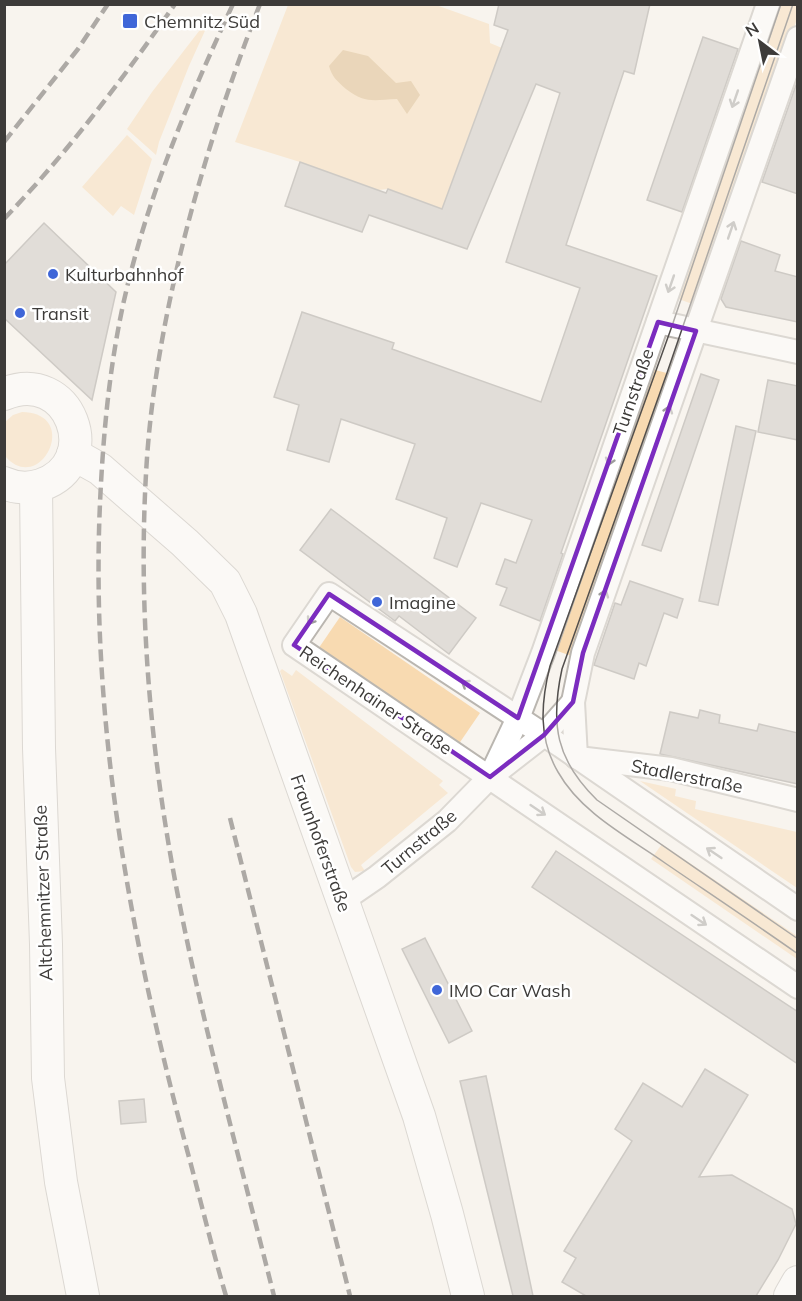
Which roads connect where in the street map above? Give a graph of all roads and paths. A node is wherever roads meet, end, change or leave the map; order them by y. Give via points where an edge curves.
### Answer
1 (768, 4) edge
2 (798, 38) edge
3 (658, 322) junction
4 (696, 331) junction
5 (798, 352) edge
6 (4, 393) edge
7 (73, 454) junction
8 (4, 483) edge
9 (36, 487) junction
10 (573, 702) junction
11 (518, 718) junction
12 (544, 735) junction
13 (576, 757) junction
14 (490, 777) junction
15 (798, 800) edge
16 (342, 901) junction
17 (798, 909) edge
18 (798, 987) edge
19 (798, 1282) edge
20 (83, 1296) edge
21 (468, 1296) edge
22 (789, 1296) edge

1 -> 3 street, Turnstraße
4 -> 2 street, Turnstraße
3 - 4 street
3 -> 11 street, Turnstraße
4 - 5 street
10 -> 4 street, Turnstraße via 584,653
6 - 7 main road via 25,388 58,400 75,431
7 - 9 main road via 59,476
7 - 16 main road, Fraunhoferstraße via 100,469 225,582 241,614
8 - 9 main road
9 - 20 main road, Altchemnitzer Straße via 48,1078 59,1172
10 - 12 street, Turnstraße
10 - 13 street, Turnstraße
11 - 12 street, Reichenhainer Straße
11 - 14 street, Turnstraße
11 -> 14 street, Reichenhainer Straße via 329,594 294,645
12 - 13 street, Reichenhainer Straße
12 - 14 street, Turnstraße
13 - 15 street, Stadlerstraße via 671,769
17 -> 13 street, Reichenhainer Straße
14 - 16 street, Turnstraße via 447,821
14 -> 18 street, Reichenhainer Straße
16 - 21 main road, Fraunhoferstraße via 419,1116
19 - 22 main road

